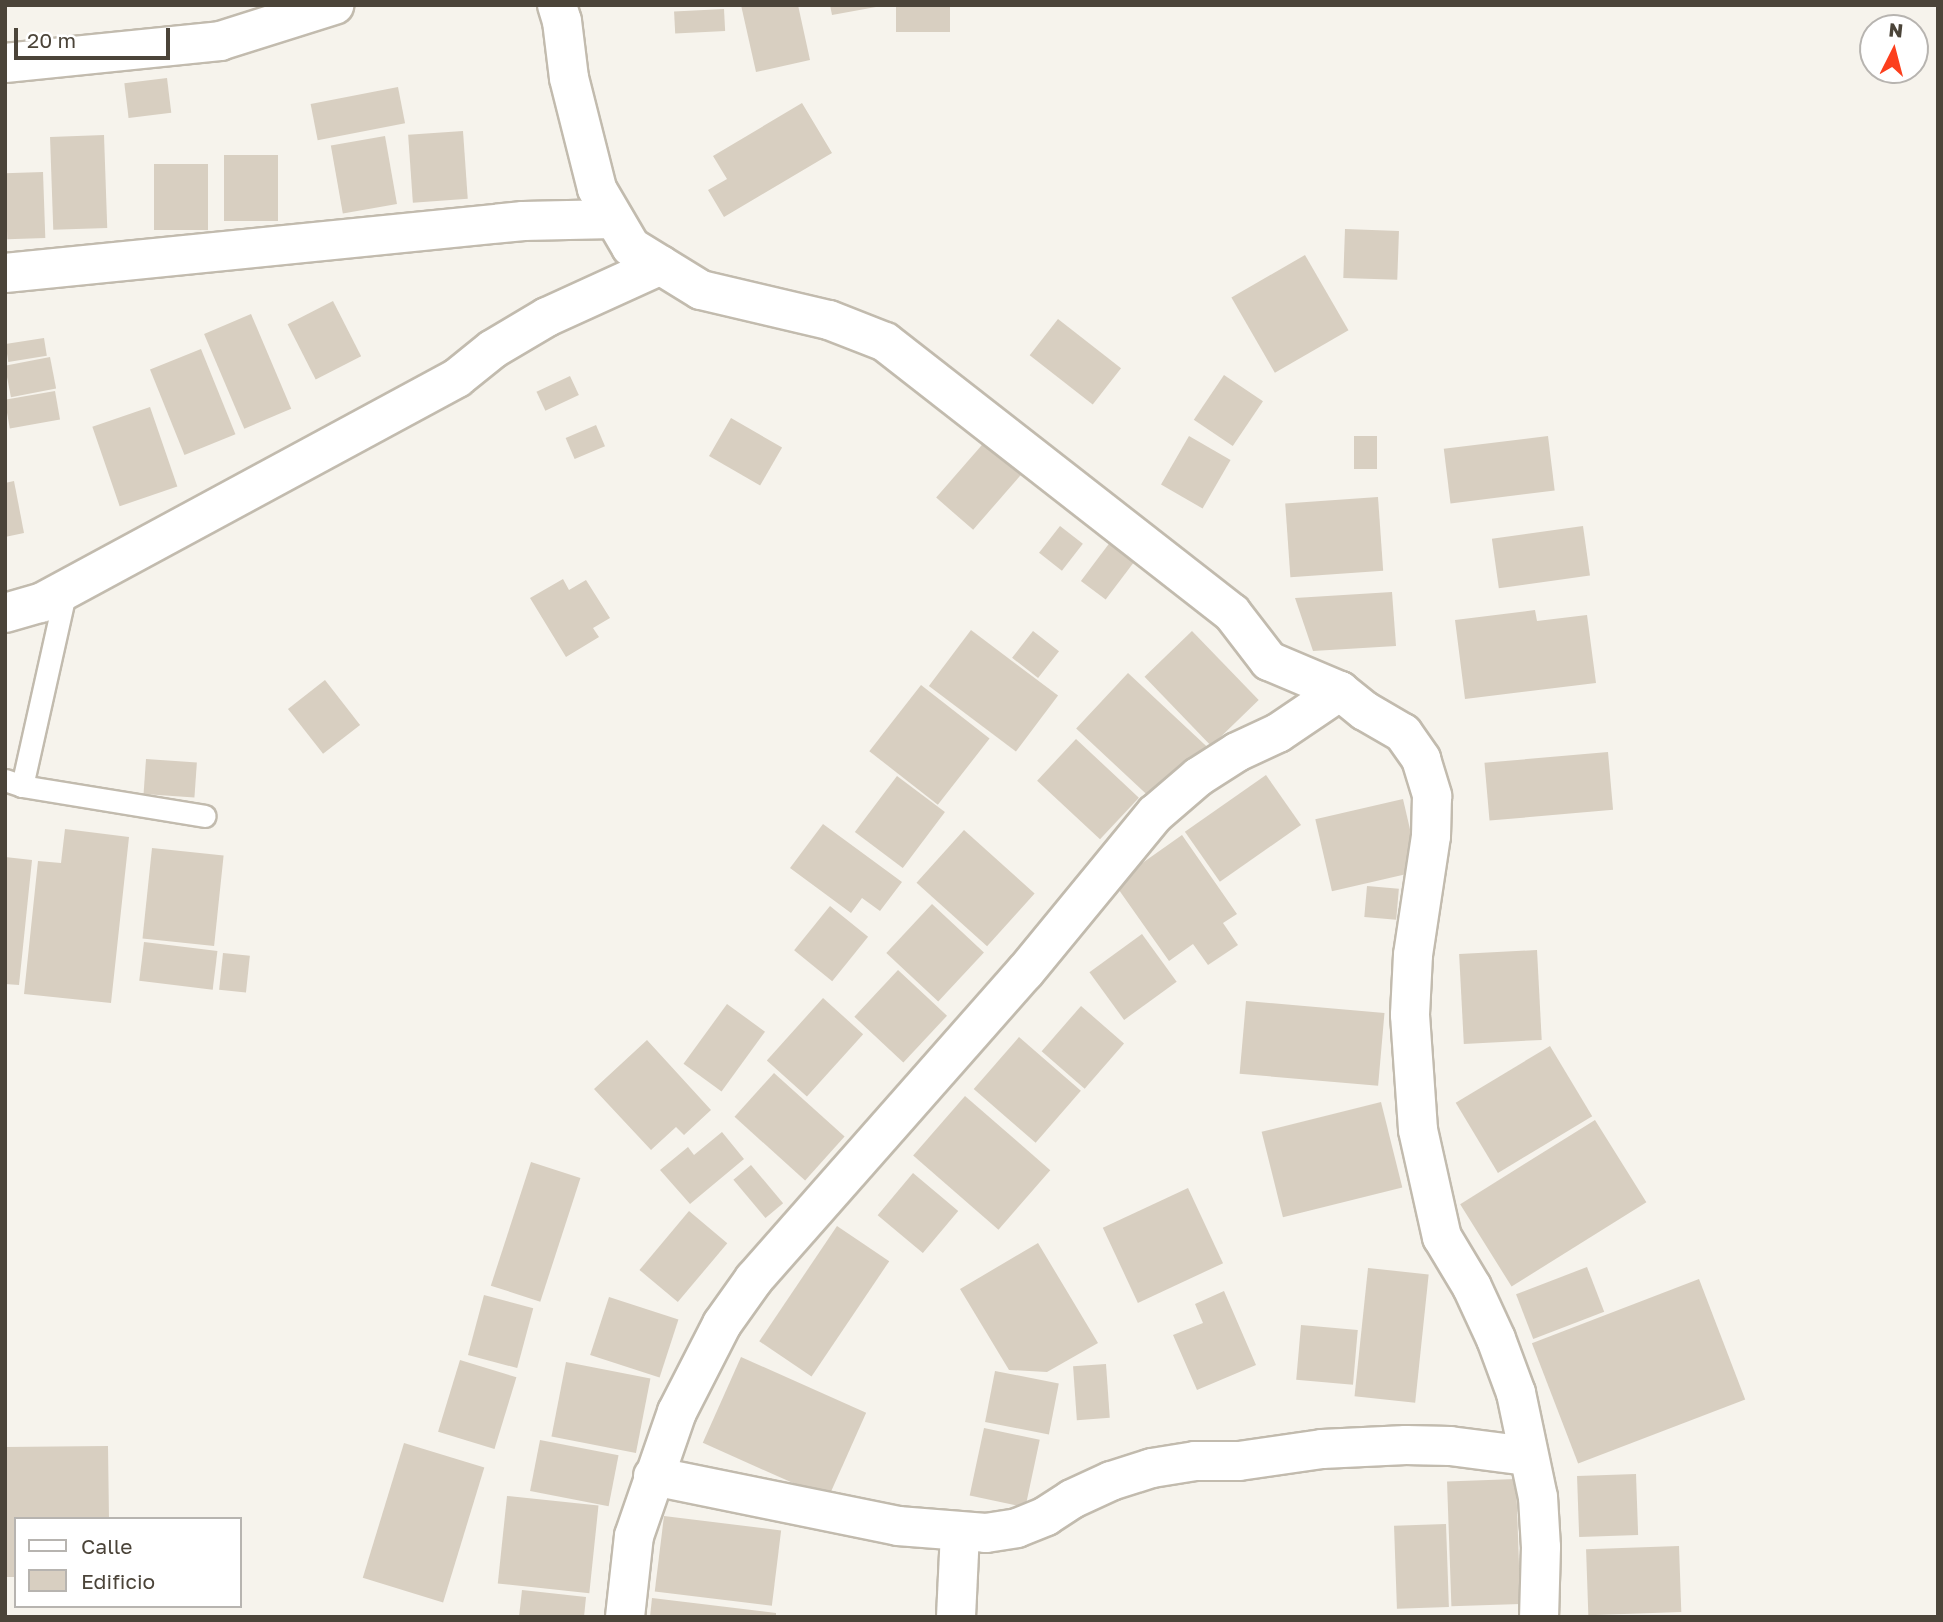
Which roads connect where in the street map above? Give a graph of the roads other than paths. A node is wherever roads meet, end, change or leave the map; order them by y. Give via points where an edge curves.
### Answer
1 (334, 5) edge
2 (557, 5) edge
3 (5, 63) edge
4 (614, 219) junction
5 (661, 265) junction
6 (5, 273) edge
7 (66, 589) junction
8 (5, 613) edge
9 (1340, 691) junction
10 (14, 783) edge
11 (205, 816) dead end
12 (1528, 1456) junction
13 (653, 1476) junction
14 (960, 1533) junction
15 (625, 1617) edge
16 (956, 1617) edge
17 (1539, 1617) edge

1 - 3 street via 220,41
2 - 4 street via 569,78 597,188
4 - 5 street via 631,247
4 - 6 street via 523,221
5 - 7 street via 547,317 457,377
5 - 9 street via 701,290 829,320 885,342 1232,613 1269,662
7 - 8 street via 41,603
7 - 10 lane
9 - 12 street via 1403,733 1421,760 1432,796 1410,1015 1418,1130 1442,1237 1496,1339 1516,1393
9 - 13 street via 1278,733 1237,752 1155,814 1025,972 754,1279 699,1367
10 - 11 lane
12 - 14 street via 1406,1445 1195,1461 1111,1480 1017,1528
12 - 17 street via 1538,1497
13 - 14 street via 898,1526
13 - 15 street via 634,1536
14 - 16 street

